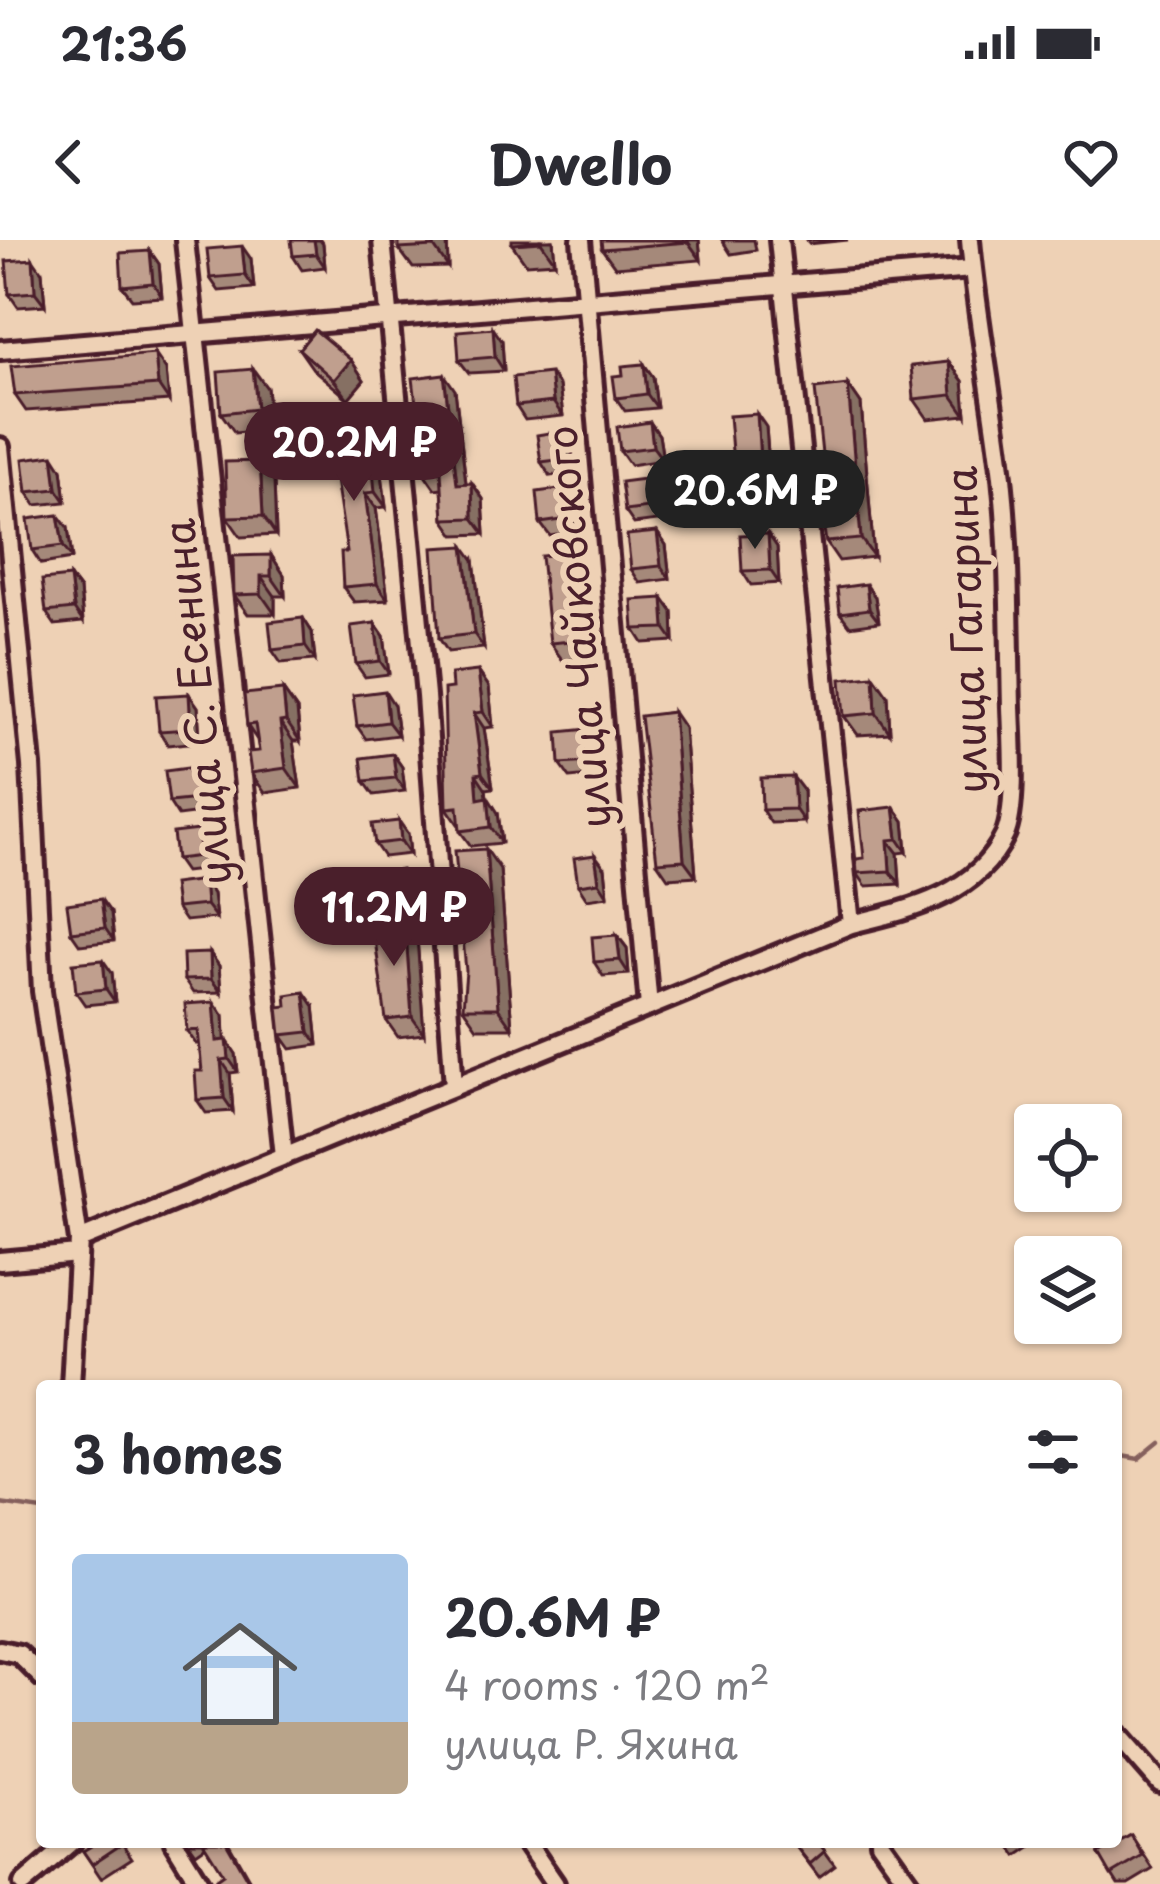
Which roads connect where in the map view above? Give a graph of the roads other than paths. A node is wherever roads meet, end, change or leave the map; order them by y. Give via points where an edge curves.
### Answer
1 (185, 240) edge
2 (382, 240) edge
3 (581, 240) edge
4 (779, 240) edge
5 (970, 240) edge
6 (972, 269) junction
7 (783, 288) junction
8 (586, 299) junction
9 (389, 316) junction
10 (194, 335) junction
11 (0, 350) edge
12 (0, 447) edge
13 (851, 924) junction
14 (649, 1007) junction
15 (454, 1086) junction
16 (284, 1156) junction
17 (78, 1247) junction
18 (0, 1261) edge
19 (71, 1380) edge
20 (0, 1650) edge
21 (36, 1671) edge
22 (1122, 1740) edge
23 (1160, 1784) edge
24 (66, 1848) edge
25 (178, 1848) edge
26 (530, 1848) edge
27 (884, 1848) edge
28 (23, 1884) edge
29 (200, 1884) edge
30 (555, 1884) edge
31 (910, 1884) edge

1 - 10 street, улица С. Есенина
2 - 9 street
3 - 8 street, улица Чайковского
4 - 7 street
5 - 6 street, улица Гагарина
6 - 7 street
6 - 13 street, улица Гагарина via 1002,480 1012,748 1006,832 960,886 921,908
7 - 8 street
7 - 13 street
8 - 9 street
8 - 14 street, улица Чайковского
9 - 10 street
9 - 15 street
10 - 11 street
10 - 16 street, улица С. Есенина
12 - 17 street via 31,764 42,991
13 - 14 street, улица Гагарина
14 - 15 street, улица Гагарина
15 - 16 street, улица Гагарина
16 - 17 street, улица Гагарина
17 - 18 street, улица Гагарина
17 - 19 street
20 - 21 street via 20,1654
22 - 23 street
24 - 28 street
25 - 29 street
26 - 30 street
27 - 31 street

